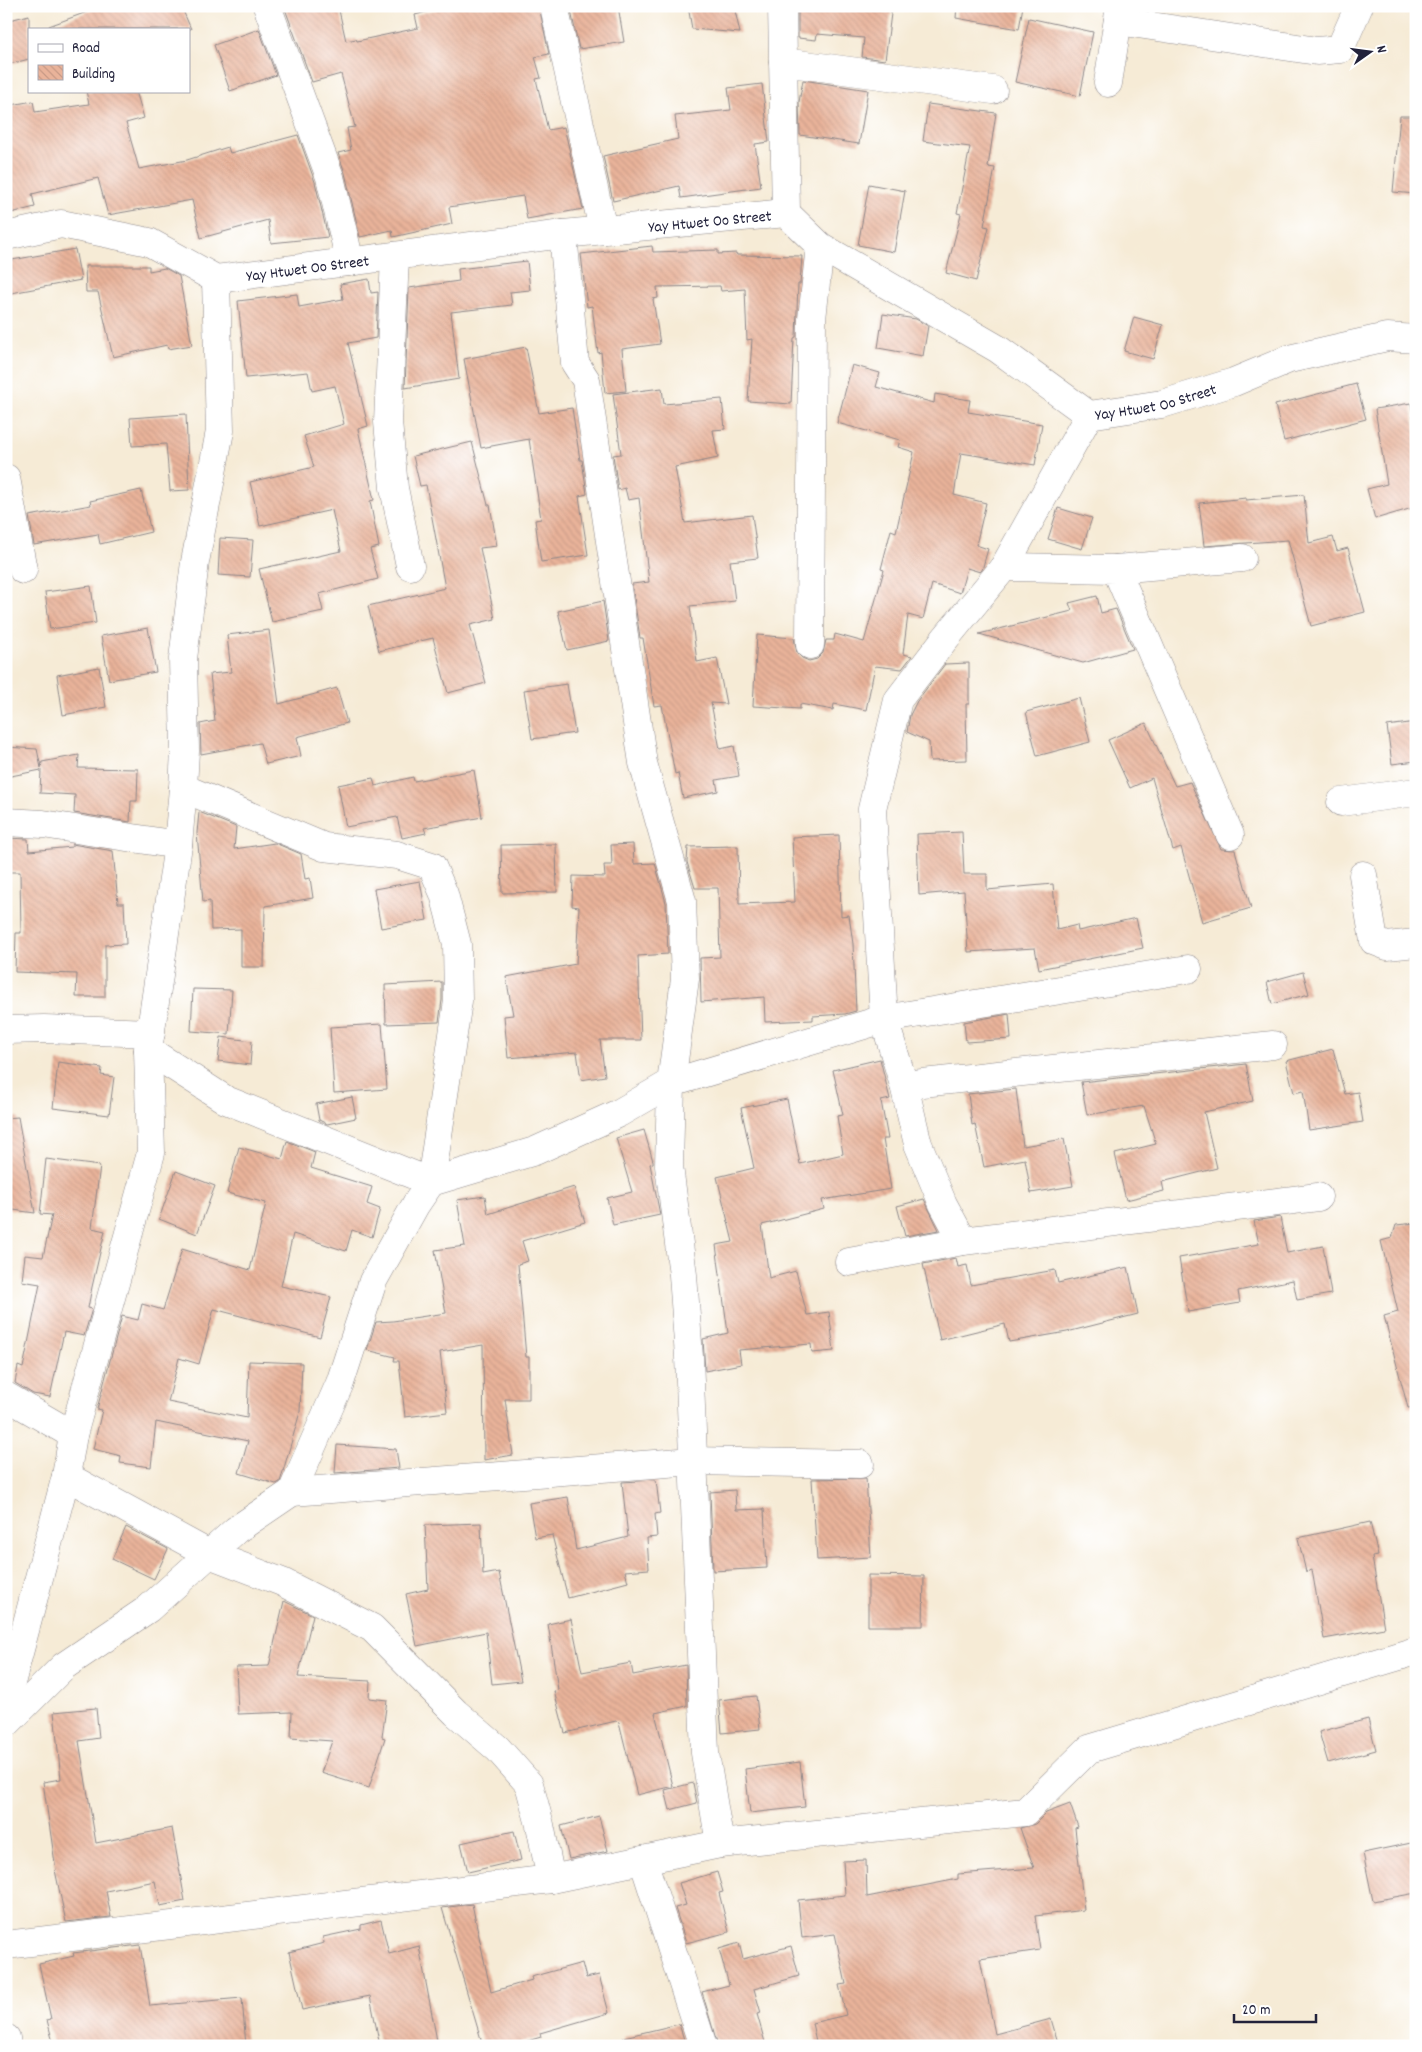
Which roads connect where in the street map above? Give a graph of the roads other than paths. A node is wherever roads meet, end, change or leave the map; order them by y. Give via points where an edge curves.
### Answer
1 (267, 6) edge
2 (554, 6) edge
3 (782, 6) edge
4 (1359, 6) edge
5 (1119, 13) edge
6 (783, 62) junction
7 (1108, 83) dead end
8 (992, 90) dead end
9 (786, 213) junction
10 (603, 230) junction
11 (563, 234) junction
12 (6, 236) edge
13 (820, 246) junction
14 (395, 256) junction
15 (350, 262) junction
16 (216, 279) junction
17 (1416, 339) edge
18 (1089, 415) junction
19 (6, 478) edge
20 (1242, 558) dead end
21 (410, 566) dead end
22 (1004, 567) junction
23 (1116, 569) junction
24 (23, 570) dead end
25 (810, 645) dead end
26 (183, 788) junction
27 (1416, 792) edge
28 (1341, 802) dead end
29 (6, 822) edge
30 (1230, 835) dead end
31 (178, 845) junction
32 (1362, 875) dead end
33 (1416, 943) edge
34 (1188, 969) dead end
35 (884, 1019) junction
36 (6, 1030) edge
37 (150, 1041) junction
38 (1273, 1045) dead end
39 (671, 1083) junction
40 (904, 1084) junction
41 (431, 1182) junction
42 (1318, 1197) dead end
43 (963, 1241) junction
44 (849, 1262) dead end
45 (6, 1396) edge
46 (73, 1435) junction
47 (692, 1461) junction
48 (860, 1464) dead end
49 (66, 1476) junction
50 (292, 1492) junction
51 (209, 1554) junction
52 (1416, 1651) edge
53 (6, 1702) edge
54 (6, 1724) edge
55 (720, 1844) junction
56 (643, 1860) junction
57 (551, 1879) junction
58 (6, 1945) edge
59 (6, 2038) edge
60 (7, 2046) edge
61 (703, 2046) edge

1 - 15 street via 330,177
2 - 10 street
3 - 6 street
4 - 5 street via 1340,48 1317,51
5 - 7 street
6 - 8 street
6 - 9 street
9 - 10 street, Yay Htwet Oo Street
9 - 13 street, Yay Htwet Oo Street
10 - 11 street, Yay Htwet Oo Street
11 - 14 street, Yay Htwet Oo Street
11 - 39 street via 575,363 586,380 643,763 682,901 685,979
12 - 16 street via 61,224 149,242
13 - 18 street, Yay Htwet Oo Street via 998,349
13 - 25 street via 812,319
14 - 15 street, Yay Htwet Oo Street
14 - 21 street via 388,422 394,488
15 - 16 street, Yay Htwet Oo Street
16 - 26 street via 220,431 195,562 183,659
17 - 18 street, Yay Htwet Oo Street via 1386,336 1289,359 1234,382 1162,404
18 - 22 street
19 - 24 street
20 - 23 street
22 - 23 street
22 - 35 street via 898,700 872,809
23 - 30 street
26 - 31 street
26 - 41 street via 324,847 397,855 432,866 444,894 457,944 458,1001
27 - 28 street
29 - 31 street via 43,824
31 - 37 street
32 - 33 street via 1374,942 1387,946
34 - 35 street
35 - 39 street
35 - 40 street
36 - 37 street via 44,1029
37 - 41 street via 226,1100
37 - 46 street via 151,1153
38 - 40 street
39 - 41 street via 619,1113 535,1151
39 - 47 street via 669,1166 689,1357
40 - 43 street via 918,1144 943,1204
41 - 50 street via 373,1281 340,1383
42 - 43 street
43 - 44 street
45 - 46 street
46 - 49 street
47 - 48 street
47 - 50 street
47 - 55 street via 706,1753
49 - 51 street
49 - 53 street
50 - 51 street via 236,1530
51 - 54 street via 148,1609 64,1666
51 - 57 street via 282,1582 372,1628 456,1713 498,1749 529,1784
52 - 55 street via 1089,1749 1025,1812
55 - 56 street
56 - 57 street
56 - 61 street
57 - 58 street
59 - 60 street

